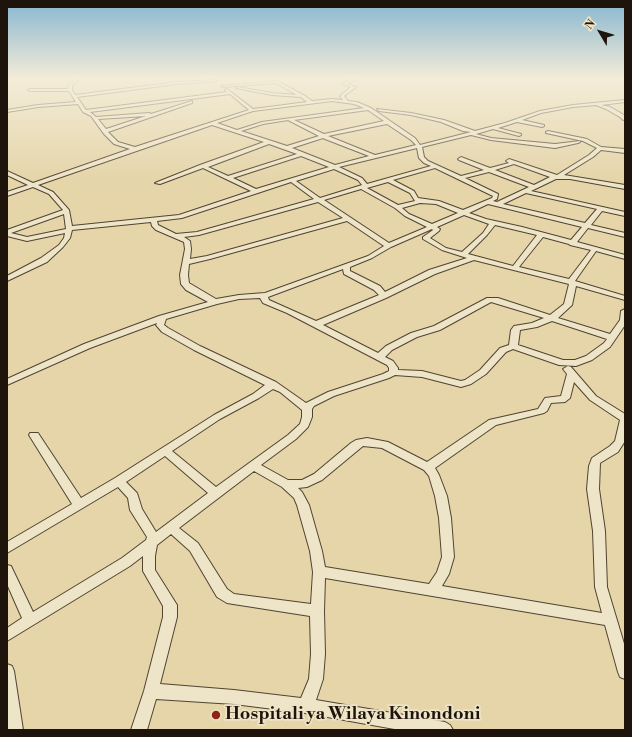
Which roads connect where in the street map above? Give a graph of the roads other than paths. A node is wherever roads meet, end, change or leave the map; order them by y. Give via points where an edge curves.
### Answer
1 (87, 112) edge
2 (159, 112) edge
3 (244, 112) edge
4 (342, 112) edge
5 (374, 112) edge
6 (398, 112) edge
7 (539, 112) edge
8 (616, 112) edge
9 (238, 114) junction
10 (153, 115) junction
11 (247, 116) dead end
12 (95, 118) junction
13 (289, 119) junction
14 (623, 119) dead end
15 (519, 121) junction
16 (388, 122) junction
17 (212, 123) junction
18 (542, 126) dead end
19 (494, 128) junction
20 (105, 131) junction
21 (237, 131) junction
22 (478, 132) junction
23 (548, 132) dead end
24 (471, 134) junction
25 (519, 135) dead end
26 (323, 136) junction
27 (269, 142) junction
28 (578, 142) dead end
29 (418, 146) junction
30 (287, 148) junction
31 (600, 148) junction
32 (135, 149) junction
33 (625, 151) edge
34 (301, 154) junction
35 (374, 156) junction
36 (461, 160) dead end
37 (202, 166) junction
38 (334, 167) junction
39 (434, 167) junction
40 (488, 170) junction
41 (7, 173) edge
42 (557, 177) junction
43 (228, 178) junction
44 (461, 178) junction
45 (292, 180) junction
46 (388, 180) junction
47 (158, 183) dead end
48 (35, 185) junction
49 (363, 187) junction
50 (534, 187) junction
51 (625, 187) edge
52 (256, 191) junction
53 (525, 191) junction
54 (7, 194) edge
55 (320, 199) junction
56 (423, 201) junction
57 (488, 202) junction
58 (498, 204) junction
59 (397, 207) junction
60 (600, 209) junction
61 (67, 211) junction
62 (465, 213) junction
63 (625, 214) edge
64 (348, 219) junction
65 (154, 220) junction
66 (493, 223) junction
67 (586, 226) junction
68 (433, 227) junction
69 (69, 229) junction
70 (7, 233) edge
71 (541, 235) junction
72 (625, 235) edge
73 (176, 236) junction
74 (572, 244) junction
75 (389, 246) junction
76 (594, 250) junction
77 (463, 255) junction
78 (625, 257) edge
79 (474, 258) junction
80 (187, 262) junction
81 (346, 266) junction
82 (516, 268) junction
83 (7, 279) edge
84 (572, 282) junction
85 (266, 295) junction
86 (383, 296) junction
87 (625, 298) edge
88 (215, 302) junction
89 (625, 311) edge
90 (162, 318) junction
91 (552, 318) junction
92 (315, 325) junction
93 (613, 338) junction
94 (513, 346) junction
95 (379, 357) junction
96 (562, 363) junction
97 (393, 372) junction
98 (572, 372) junction
99 (7, 382) edge
100 (273, 384) junction
101 (307, 408) junction
102 (625, 419) edge
103 (34, 435) dead end
104 (165, 451) junction
105 (254, 466) junction
106 (428, 467) junction
107 (119, 481) junction
108 (286, 484) junction
109 (216, 493) junction
110 (79, 505) junction
111 (171, 528) junction
112 (151, 544) junction
113 (7, 548) edge
114 (7, 570) edge
115 (319, 572) junction
116 (432, 590) junction
117 (317, 611) junction
118 (609, 620) junction
119 (30, 622) junction
120 (7, 635) edge
121 (622, 651) edge
122 (7, 671) edge
123 (625, 672) edge
124 (151, 691) junction
125 (305, 706) junction
126 (408, 727) edge
127 (15, 730) edge
128 (139, 730) edge
129 (445, 730) edge

1 - 12 street
2 - 10 street
3 - 9 street
4 - 13 street
5 - 16 street
6 - 22 street
7 - 15 street
8 - 14 street
9 - 11 street
9 - 17 street
10 - 12 street via 139,113
10 - 20 street
12 - 20 street
13 - 21 street via 262,123
13 - 26 street
15 - 18 street
15 - 19 street
16 - 26 street
16 - 29 street via 413,139
17 - 21 street
17 - 32 street
19 - 22 street
19 - 25 street
20 - 32 street via 116,143
21 - 27 street
22 - 24 street
23 - 31 street via 585,140
24 - 28 street via 491,139 555,146
24 - 29 street via 436,144
26 - 30 street
26 - 35 street
27 - 30 street
27 - 37 street
29 - 35 street
29 - 39 street via 421,157
30 - 34 street
31 - 33 street
31 - 42 street
32 - 48 street
34 - 38 street
34 - 43 street
35 - 38 street
36 - 40 street
37 - 43 street
37 - 47 street
38 - 45 street
38 - 49 street via 360,179
39 - 44 street
39 - 46 street
40 - 42 street via 511,162
40 - 44 street
40 - 50 street
41 - 48 street
42 - 50 street
42 - 51 street
43 - 52 street
44 - 57 street via 496,195
45 - 52 street
45 - 55 street
46 - 49 street
46 - 56 street via 412,192 416,199
48 - 54 street
48 - 61 street via 51,193
49 - 55 street
49 - 59 street
50 - 53 street
52 - 65 street via 180,216
53 - 58 street
53 - 60 street
55 - 64 street
55 - 73 street via 197,234
56 - 59 street
56 - 62 street via 442,203
57 - 58 street
57 - 62 street
58 - 67 street
59 - 68 street via 407,215
60 - 63 street
60 - 67 street
61 - 69 street
61 - 70 street
62 - 66 street
62 - 68 street
64 - 75 street
64 - 80 street
65 - 69 street
65 - 73 street via 158,229
66 - 71 street
66 - 77 street
67 - 72 street
67 - 74 street
68 - 75 street
68 - 77 street via 437,230 425,236 426,240
69 - 70 street via 27,239
69 - 83 street via 67,238 50,255
71 - 74 street
71 - 82 street
73 - 80 street via 184,239 188,245
74 - 76 street
75 - 81 street
76 - 78 street
76 - 84 street
77 - 79 street
79 - 82 street
79 - 86 street via 432,272
80 - 88 street via 185,284
81 - 85 street
81 - 86 street via 347,272 377,288
82 - 84 street
84 - 87 street
84 - 91 street via 568,305
85 - 88 street
85 - 92 street via 266,301
86 - 92 street
88 - 90 street
89 - 93 street via 624,320
90 - 99 street via 87,346
90 - 100 street via 160,325 165,330
91 - 93 street
91 - 94 street via 517,328
91 - 95 street via 490,300 437,328 414,335 389,348
92 - 95 street
93 - 96 street via 600,352 589,358 576,363
94 - 96 street
94 - 97 street via 503,350 483,372 461,384 422,374
95 - 97 street via 390,363 394,368
96 - 98 street
97 - 101 street via 321,398
98 - 102 street via 593,398
98 - 106 street via 565,398 562,400 548,400 541,411 493,422
100 - 101 street
100 - 104 street
101 - 105 street via 307,417 300,431
102 - 118 street via 619,444 596,461 594,466 593,489 599,531 601,586
103 - 110 street
104 - 107 street
104 - 109 street
105 - 108 street
105 - 109 street
106 - 108 street via 384,445 367,442 360,443 318,477 303,484
106 - 116 street via 434,475 441,496 448,557 444,574
107 - 110 street
107 - 112 street via 133,496 134,506 152,537
108 - 115 street via 298,495 303,505
109 - 111 street
110 - 113 street
111 - 112 street
111 - 117 street via 194,547 222,593 232,599
112 - 119 street
112 - 124 street via 149,571 170,605 170,617
114 - 119 street
115 - 116 street
115 - 117 street
116 - 118 street
117 - 125 street via 316,678
118 - 121 street
119 - 120 street
121 - 123 street
122 - 127 street
124 - 125 street via 234,697
124 - 128 street
125 - 126 street
126 - 129 street

